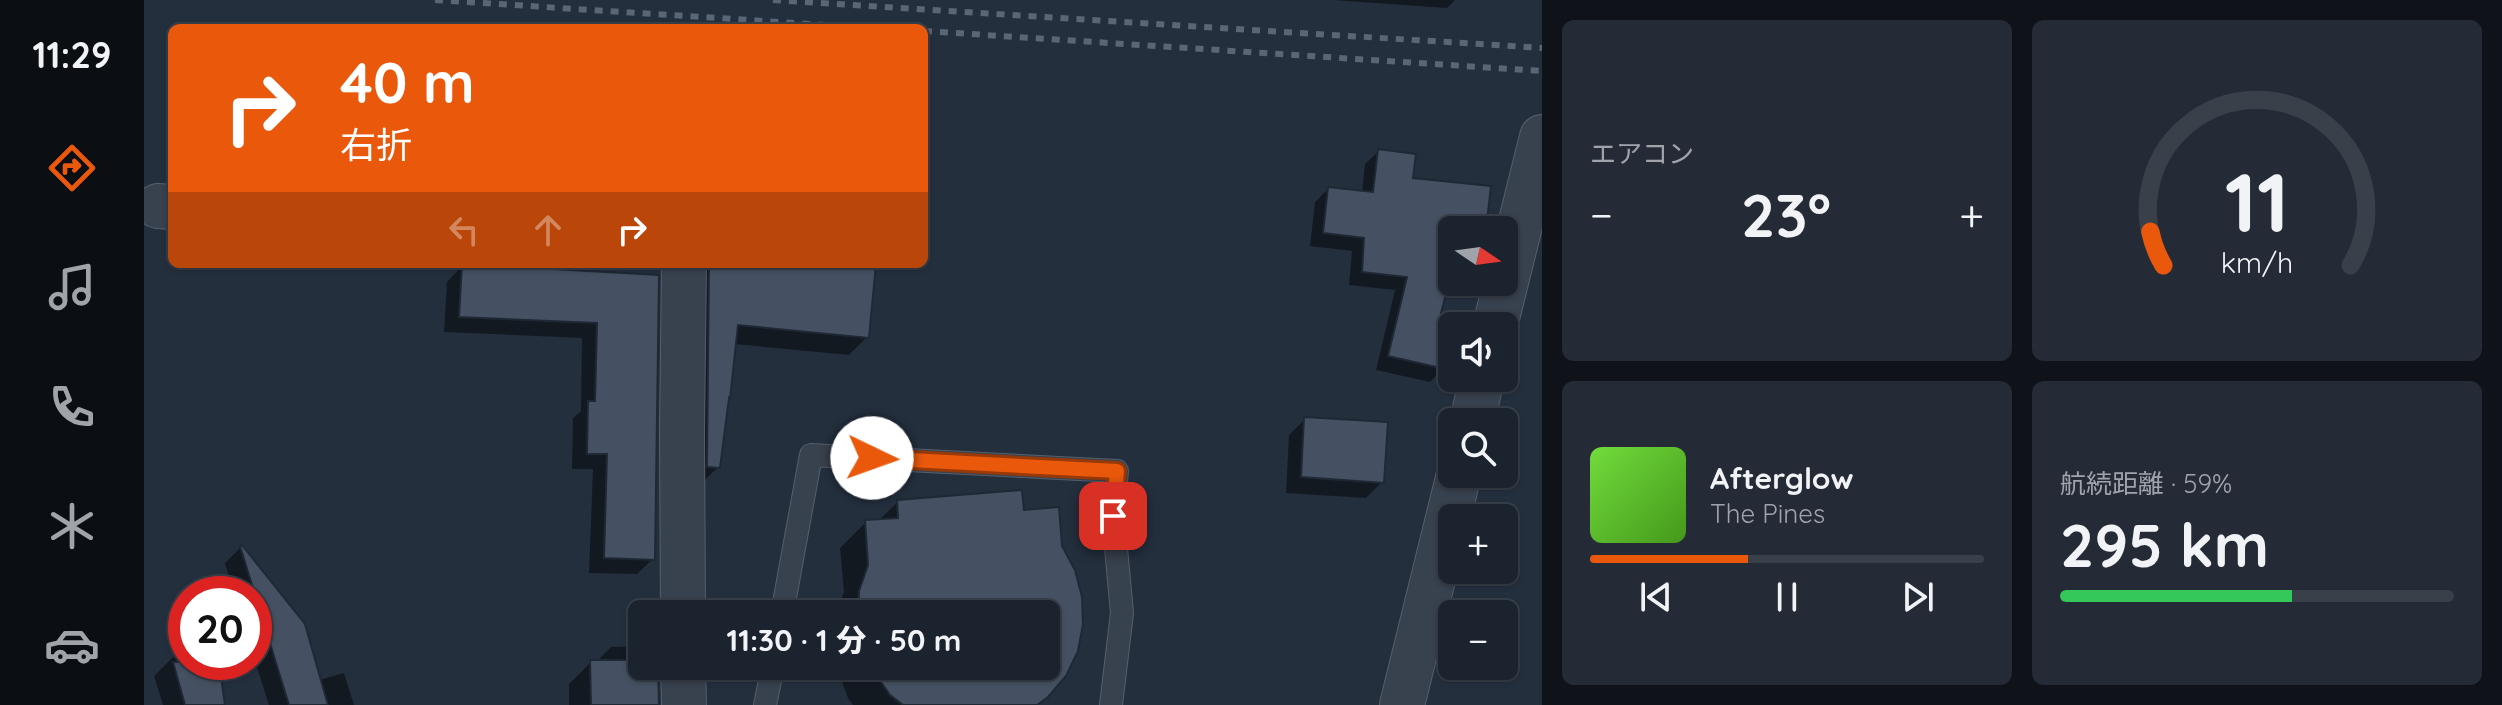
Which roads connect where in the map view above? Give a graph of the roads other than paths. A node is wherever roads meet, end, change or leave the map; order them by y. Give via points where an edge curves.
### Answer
1 (1542, 137) edge
2 (684, 268) edge
3 (1498, 312) edge
4 (1456, 488) edge
5 (683, 600) edge
6 (785, 600) edge
7 (683, 680) edge
8 (770, 680) edge
9 (684, 705) edge
10 (765, 705) edge
11 (1111, 705) edge
12 (1402, 705) edge

1 - 3 street
2 - 5 street
4 - 12 street
6 - 11 lane via 811,455 1117,471 1113,516 1122,613
7 - 9 street
8 - 10 lane

